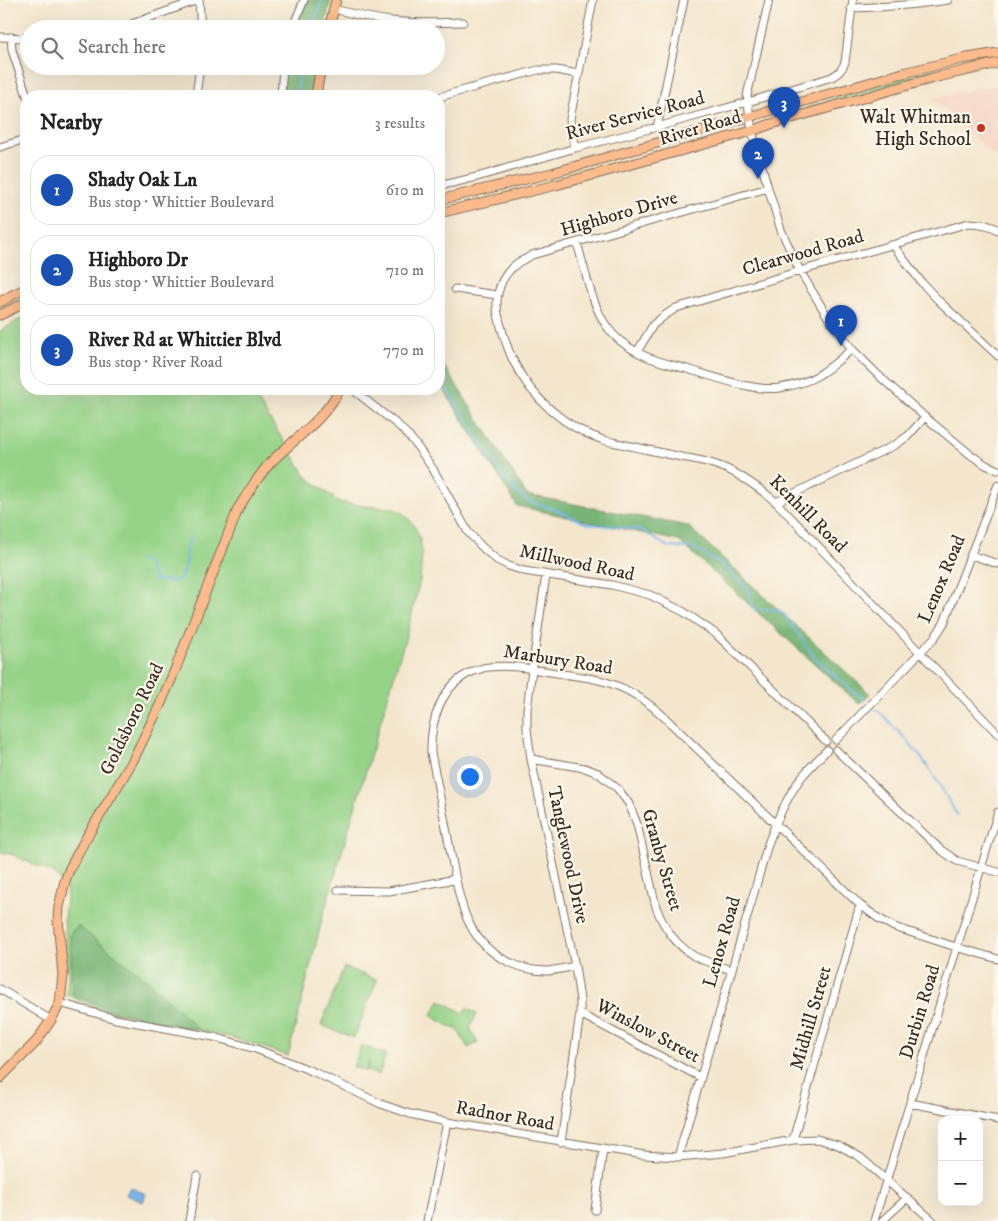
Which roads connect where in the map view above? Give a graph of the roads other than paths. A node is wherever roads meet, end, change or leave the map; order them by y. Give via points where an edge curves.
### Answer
1 (199, 0) edge
2 (304, 0) edge
3 (336, 0) edge
4 (593, 0) edge
5 (684, 0) edge
6 (769, 0) edge
7 (948, 0) edge
8 (852, 4) edge
9 (334, 10) junction
10 (143, 20) edge
11 (201, 20) edge
12 (296, 20) edge
13 (331, 20) edge
14 (385, 20) edge
15 (445, 22) edge
16 (463, 22) dead end
17 (0, 37) edge
18 (11, 37) junction
19 (20, 38) edge
20 (998, 53) edge
21 (998, 63) edge
22 (578, 74) junction
23 (20, 75) edge
24 (20, 75) edge
25 (199, 75) edge
26 (282, 75) edge
27 (319, 75) edge
28 (25, 90) edge
29 (197, 90) edge
30 (281, 90) edge
31 (317, 90) edge
32 (445, 95) edge
33 (748, 102) junction
34 (750, 117) junction
35 (657, 127) junction
36 (752, 131) junction
37 (20, 141) edge
38 (0, 147) edge
39 (575, 148) junction
40 (445, 185) edge
41 (768, 188) junction
42 (445, 199) edge
43 (445, 212) edge
44 (998, 230) edge
45 (577, 243) junction
46 (893, 244) junction
47 (800, 271) junction
48 (455, 289) dead end
49 (20, 291) edge
50 (497, 295) junction
51 (0, 302) edge
52 (20, 305) edge
53 (0, 315) edge
54 (852, 349) junction
55 (637, 352) junction
56 (998, 356) edge
57 (336, 395) edge
58 (360, 395) edge
59 (925, 417) junction
60 (998, 470) edge
61 (998, 485) edge
62 (776, 502) junction
63 (971, 555) junction
64 (998, 564) edge
65 (546, 575) junction
66 (920, 652) junction
67 (532, 669) junction
68 (998, 734) edge
69 (836, 740) junction
70 (826, 741) junction
71 (827, 750) junction
72 (836, 750) junction
73 (531, 759) junction
74 (998, 812) edge
75 (775, 824) junction
76 (980, 868) junction
77 (998, 872) edge
78 (456, 878) junction
79 (338, 890) dead end
80 (860, 905) junction
81 (956, 947) junction
82 (998, 959) edge
83 (575, 966) junction
84 (731, 970) junction
85 (0, 989) edge
86 (60, 1003) junction
87 (580, 1014) junction
88 (51, 1020) junction
89 (700, 1077) junction
90 (0, 1078) edge
91 (910, 1103) junction
92 (998, 1120) edge
93 (447, 1122) junction
94 (792, 1140) junction
95 (561, 1142) junction
96 (603, 1149) junction
97 (678, 1157) junction
98 (197, 1176) dead end
99 (886, 1180) junction
100 (907, 1198) junction
101 (595, 1210) dead end
102 (189, 1221) edge
103 (428, 1221) edge
104 (874, 1221) edge
105 (882, 1221) edge
106 (933, 1221) edge

1 - 10 street
1 - 11 street
2 - 12 street
3 - 9 main road
4 - 22 street
5 - 35 street
6 - 33 street
7 - 8 street via 889,6
8 - 33 street, River Service Road via 845,62 839,73
9 - 13 main road
9 - 14 street
15 - 16 street
17 - 18 street
18 - 19 street
18 - 24 street
20 - 34 main road, River Road via 903,73
21 - 36 main road, River Road via 933,78
22 - 32 street via 538,70
22 - 39 street via 570,119
23 - 28 street
25 - 29 street
26 - 30 street
27 - 31 main road
33 - 34 street
33 - 35 street, River Service Road
34 - 36 street
34 - 42 main road, River Road via 552,173
35 - 39 street, River Service Road
36 - 41 street
36 - 43 main road, River Road
37 - 38 street
39 - 40 street, River Service Road
41 - 45 street, Highboro Drive
41 - 47 street via 781,230
44 - 46 street, Clearwood Road via 969,223
45 - 50 street, Highboro Drive via 532,255 519,262 504,278
45 - 55 street via 600,317 617,338
46 - 47 street, Clearwood Road
46 - 56 street via 922,283
47 - 54 street
47 - 55 street, Clearwood Road via 676,308 653,325
48 - 50 street
49 - 51 main road
50 - 62 street, Kenhill Road via 498,313 514,363 535,394 559,416 604,440 722,467 754,484
52 - 53 main road
54 - 55 street via 818,376 778,388 738,384
54 - 59 street
57 - 86 main road, Goldsboro Road via 312,426 261,474 238,509 160,705 132,762 70,868 58,920 63,975
58 - 65 street, Millwood Road via 414,442 468,532 483,548 509,566
59 - 60 street via 971,455
59 - 62 street via 895,445
61 - 63 street, Lenox Road
62 - 66 street, Kenhill Road
63 - 64 street
63 - 66 street, Lenox Road via 944,623
65 - 67 street, Tanglewood Drive
65 - 70 street, Millwood Road via 612,585 650,596 684,612 716,634
66 - 68 street, Kenhill Road
66 - 69 street, Lenox Road
67 - 73 street, Tanglewood Drive via 527,710
67 - 75 street, Marbury Road via 604,681 635,695 661,714
67 - 78 street, Marbury Road via 487,667 469,673 451,688 434,719 431,753
69 - 70 street via 830,738
69 - 72 street
70 - 71 street
71 - 72 street
71 - 75 street, Lenox Road via 800,779
72 - 76 street via 941,850 957,861
73 - 83 street, Tanglewood Drive
73 - 84 street, Granby Street via 585,768 618,789 629,804 637,824 661,920 680,945 693,955
74 - 76 street, Durbin Road
75 - 80 street, Marbury Road
75 - 84 street, Lenox Road
76 - 77 street
76 - 81 street, Durbin Road
78 - 79 street via 389,891
78 - 83 street, Marbury Road via 469,924 486,948 520,967 549,970
80 - 81 street, Marbury Road via 894,927
80 - 94 street, Midhill Street
81 - 82 street, Marbury Road
81 - 91 street, Durbin Road
83 - 87 street, Tanglewood Drive
84 - 89 street, Lenox Road
85 - 88 street
86 - 88 main road, Goldsboro Road
86 - 93 street, Radnor Road via 116,1019 214,1037 256,1049 381,1104
87 - 89 street, Winslow Street
87 - 95 street, Tanglewood Drive
88 - 90 main road, Goldsboro Road via 36,1042
89 - 97 street, Lenox Road
91 - 92 street
91 - 99 street, Durbin Road
93 - 95 street, Radnor Road
93 - 103 street
94 - 97 street, Radnor Road via 723,1154
94 - 99 street, Radnor Road via 817,1139 838,1145 860,1157
95 - 96 street, Radnor Road
96 - 97 street, Radnor Road
96 - 101 street
98 - 102 street
99 - 100 street, Radnor Road
99 - 104 street, Durbin Road
100 - 105 street
100 - 106 street, Radnor Road

